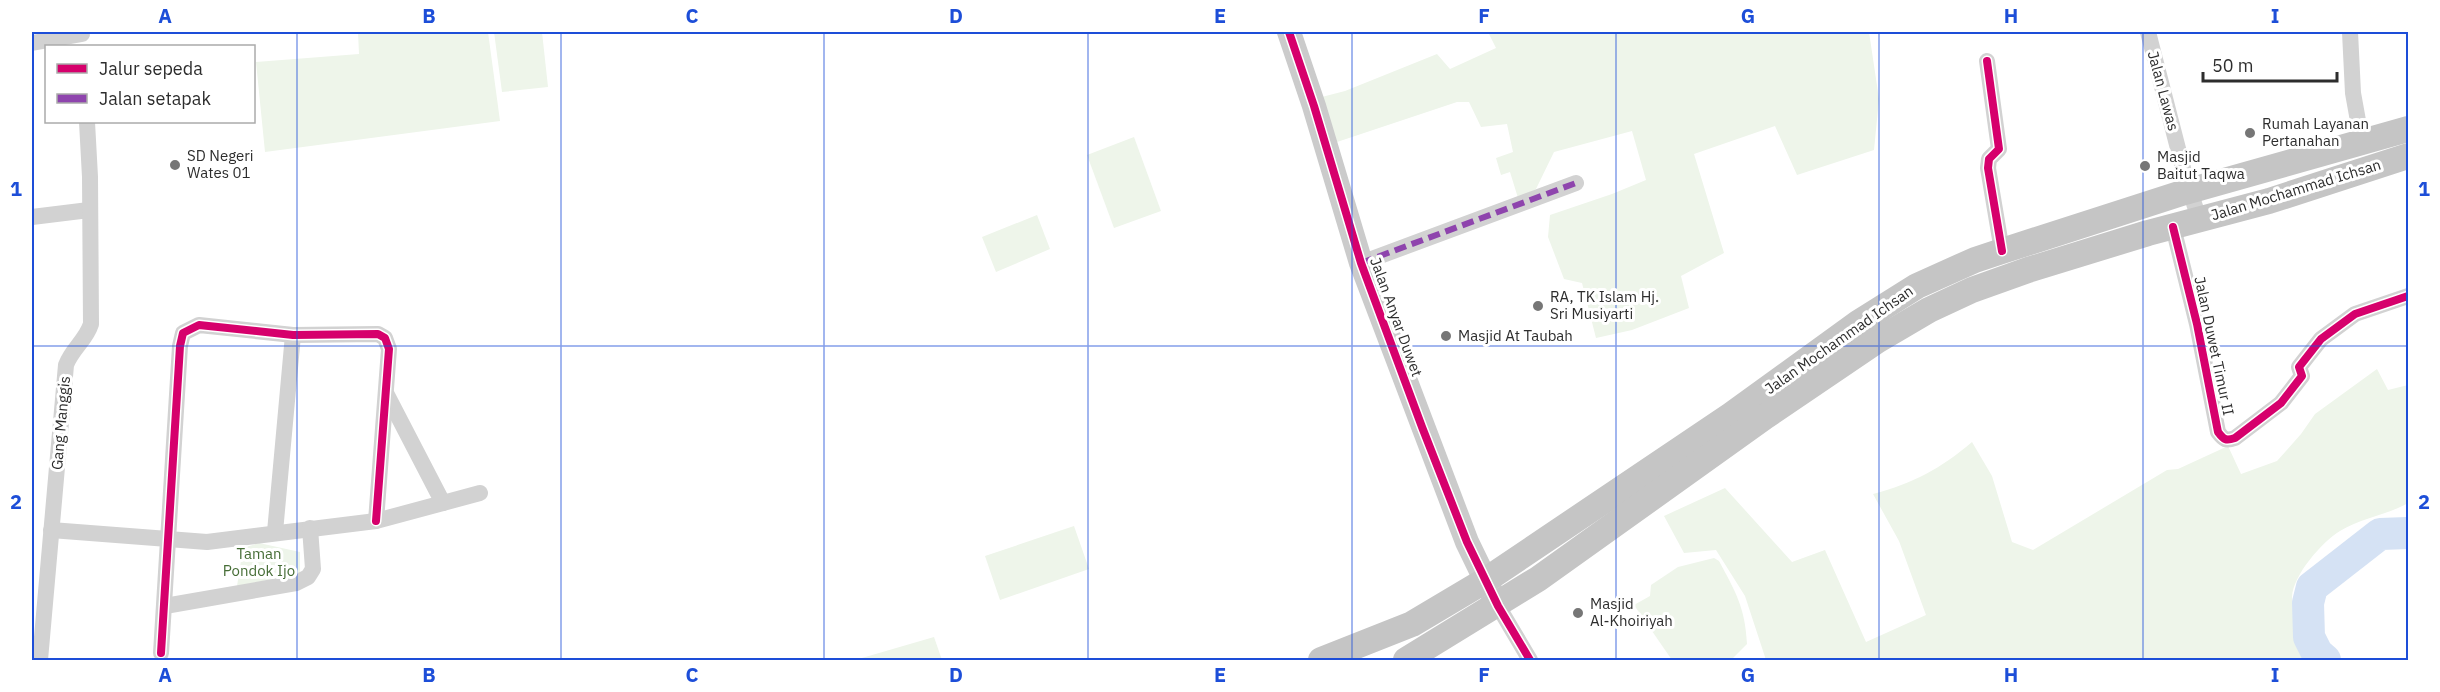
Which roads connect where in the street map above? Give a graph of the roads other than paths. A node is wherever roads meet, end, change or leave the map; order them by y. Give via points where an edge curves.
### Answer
1 (1289, 32) edge
2 (2148, 32) edge
3 (2350, 32) edge
4 (82, 37) edge
5 (32, 43) edge
6 (1987, 61) dead end
7 (87, 123) edge
8 (2409, 129) edge
9 (2362, 143) junction
10 (2409, 156) edge
11 (1576, 183) dead end
12 (2190, 191) junction
13 (89, 210) junction
14 (32, 217) edge
15 (2199, 219) junction
16 (2174, 227) junction
17 (2002, 251) junction
18 (1361, 263) junction
19 (2409, 296) edge
20 (293, 335) junction
21 (386, 394) junction
22 (480, 493) dead end
23 (443, 504) junction
24 (376, 521) junction
25 (310, 528) junction
26 (51, 530) junction
27 (275, 532) junction
28 (168, 540) junction
29 (1486, 580) junction
30 (165, 606) junction
31 (1498, 606) junction
32 (161, 653) dead end
33 (40, 660) edge
34 (1321, 660) edge
35 (1406, 660) edge
36 (1530, 660) edge

1 - 18 street, Jalan Anyar Duwet
2 - 12 street, Jalan Lawas
3 - 9 street via 2353,93
4 - 5 street
6 - 17 street via 1999,149 1989,159 1988,168
7 - 13 street, Gang Manggis
8 - 9 main road, Jalan Mochammad Ichsan
9 - 12 main road, Jalan Mochammad Ichsan
10 - 15 main road, Jalan Mochammad Ichsan
11 - 18 street
12 - 15 street, Jalan Lawas
12 - 17 main road, Jalan Mochammad Ichsan
13 - 14 street
13 - 26 street, Gang Manggis via 91,324 66,365
15 - 16 main road, Jalan Mochammad Ichsan
16 - 19 street, Jalan Duwet Timur II via 2218,432 2223,439 2235,438 2281,403 2302,375 2299,367 2321,339 2355,314
16 - 31 main road, Jalan Mochammad Ichsan via 1972,290 1898,327
17 - 29 main road, Jalan Mochammad Ichsan via 1917,286 1858,323 1731,415
18 - 29 street, Jalan Anyar Duwet via 1459,521
20 - 21 street via 378,334 385,338 389,349
20 - 27 street
20 - 28 street via 199,325 183,333
21 - 23 street
21 - 24 street
22 - 23 street
23 - 24 street
24 - 25 street
25 - 27 street
25 - 30 street via 313,569 308,577 296,583
26 - 28 street
26 - 33 street, Gang Manggis
27 - 28 street via 207,542
28 - 30 street
29 - 31 street, Jalan Anyar Duwet
29 - 34 main road, Jalan Mochammad Ichsan via 1412,624
30 - 32 street
31 - 35 main road, Jalan Mochammad Ichsan
31 - 36 street

